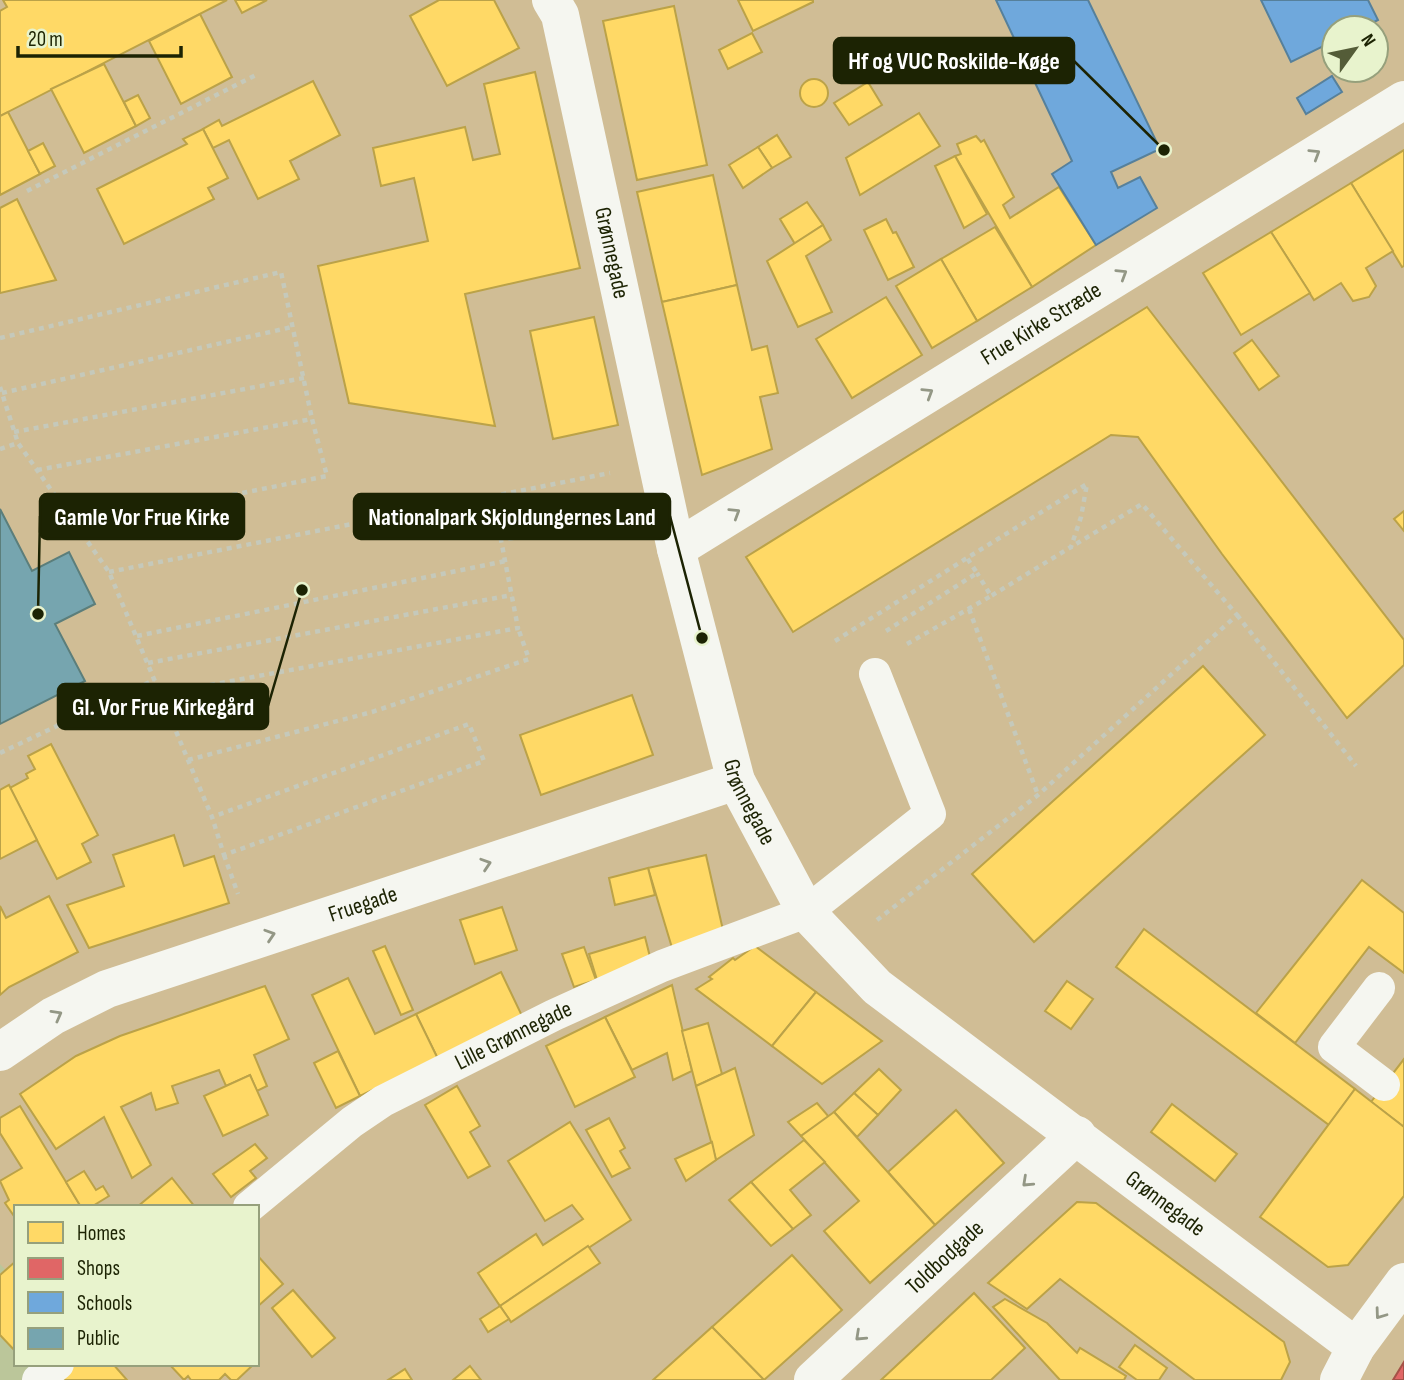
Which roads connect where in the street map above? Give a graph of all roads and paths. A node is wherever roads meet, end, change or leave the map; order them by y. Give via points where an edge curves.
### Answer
1 (551, 0) edge
2 (256, 75) dead end
3 (1404, 100) edge
4 (27, 191) dead end
5 (292, 327) junction
6 (0, 338) edge
7 (304, 378) junction
8 (1, 390) edge
9 (312, 419) junction
10 (14, 432) junction
11 (18, 443) junction
12 (0, 449) edge
13 (658, 463) junction
14 (37, 470) junction
15 (506, 493) junction
16 (78, 526) junction
17 (1071, 547) junction
18 (676, 549) junction
19 (967, 558) junction
20 (506, 561) junction
21 (109, 572) junction
22 (977, 573) junction
23 (512, 595) junction
24 (991, 596) junction
25 (969, 608) junction
26 (1237, 615) junction
27 (518, 628) junction
28 (137, 636) junction
29 (835, 640) dead end
30 (148, 663) junction
31 (880, 665) junction
32 (154, 680) junction
33 (161, 694) junction
34 (0, 753) edge
35 (188, 760) junction
36 (1356, 766) dead end
37 (736, 781) junction
38 (1038, 795) junction
39 (212, 817) junction
40 (806, 912) junction
41 (840, 948) junction
42 (1379, 988) dead end
43 (0, 1052) edge
44 (1384, 1085) dead end
45 (1077, 1135) junction
46 (251, 1205) edge
47 (1404, 1282) edge
48 (1356, 1347) junction
49 (56, 1366) edge
50 (38, 1380) edge
51 (813, 1380) edge
52 (1339, 1380) edge

1 - 13 street, Grønnegade via 560,15
2 - 4 path
18 -> 3 street, Frue Kirke Stræde
5 - 6 path via 281,272
5 - 7 path
5 - 8 path
7 - 9 path
7 - 10 path
8 - 10 path
9 - 14 path
9 - 16 path via 327,476
10 - 11 path
11 - 12 path
11 - 14 path
13 - 15 path
13 - 18 street, Grønnegade
14 - 16 path
15 - 20 path via 513,538 501,540
15 - 21 path
16 - 21 path
17 - 19 path via 1087,484
17 - 24 path
17 - 26 path via 1142,504
18 - 37 street, Grønnegade
19 - 22 path
19 - 29 path
20 - 23 path
20 - 28 path
21 - 28 path
22 - 24 path
22 - 31 path via 876,637
23 - 27 path
23 - 30 path
24 - 25 path
25 - 31 path
25 - 38 path
26 - 36 path
26 - 38 path
27 - 33 path
27 - 35 path via 529,659 372,712
28 - 30 path
30 - 32 path
31 - 40 lane, Lille Grønnegade via 930,814
32 - 33 path
32 - 34 path
33 - 35 path
35 - 39 path
37 - 40 street, Grønnegade
43 -> 37 street, Fruegade via 53,1016 107,989
38 - 41 path
39 - 39 path via 469,724 484,761 224,855
40 - 41 street, Grønnegade
40 - 46 lane, Lille Grønnegade via 662,966 383,1101
41 - 45 street, Grønnegade via 877,987
42 - 44 lane via 1334,1047
45 - 48 street, Grønnegade
45 -> 51 street, Toldbodgade
47 -> 48 street
48 - 52 street
49 - 50 lane

